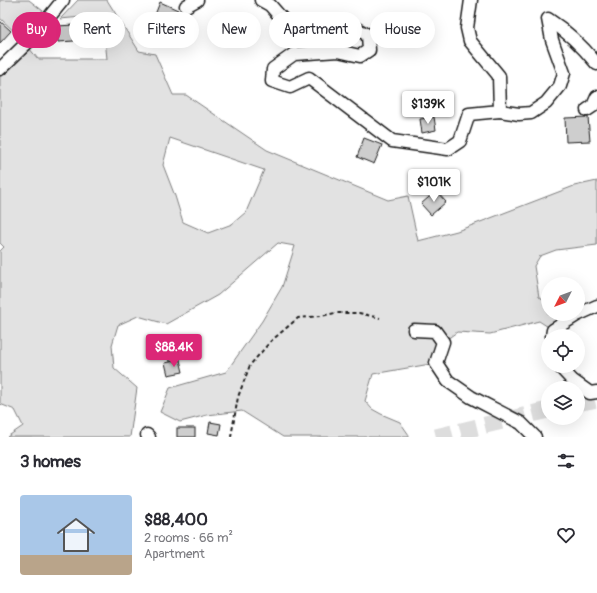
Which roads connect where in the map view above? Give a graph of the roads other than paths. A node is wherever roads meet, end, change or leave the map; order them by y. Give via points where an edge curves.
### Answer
1 (63, 0) edge
2 (71, 0) edge
3 (261, 0) edge
4 (471, 0) edge
5 (54, 12) edge
6 (57, 12) edge
7 (22, 48) edge
8 (597, 64) edge
9 (0, 69) edge
10 (597, 97) edge
11 (587, 110) dead end
12 (500, 111) junction
13 (597, 306) edge
14 (555, 329) edge
15 (414, 330) dead end
16 (566, 373) edge
17 (597, 392) edge
18 (536, 437) edge

1 - 5 street
2 - 6 street
3 - 12 street via 270,4 285,22 317,27 350,26 368,35 369,50 360,56 338,51 294,54 273,68 272,81 290,87 308,78 392,141 448,149 460,141 469,114
4 - 12 street via 466,28 470,41 499,76
7 - 9 street
8 - 12 street via 586,51 548,19 552,40 564,73 560,86 546,103 531,113
10 - 11 street via 593,106
13 - 14 street
15 - 18 street via 435,331 443,342 436,363 448,381 471,397 521,423
16 - 17 street via 590,393

